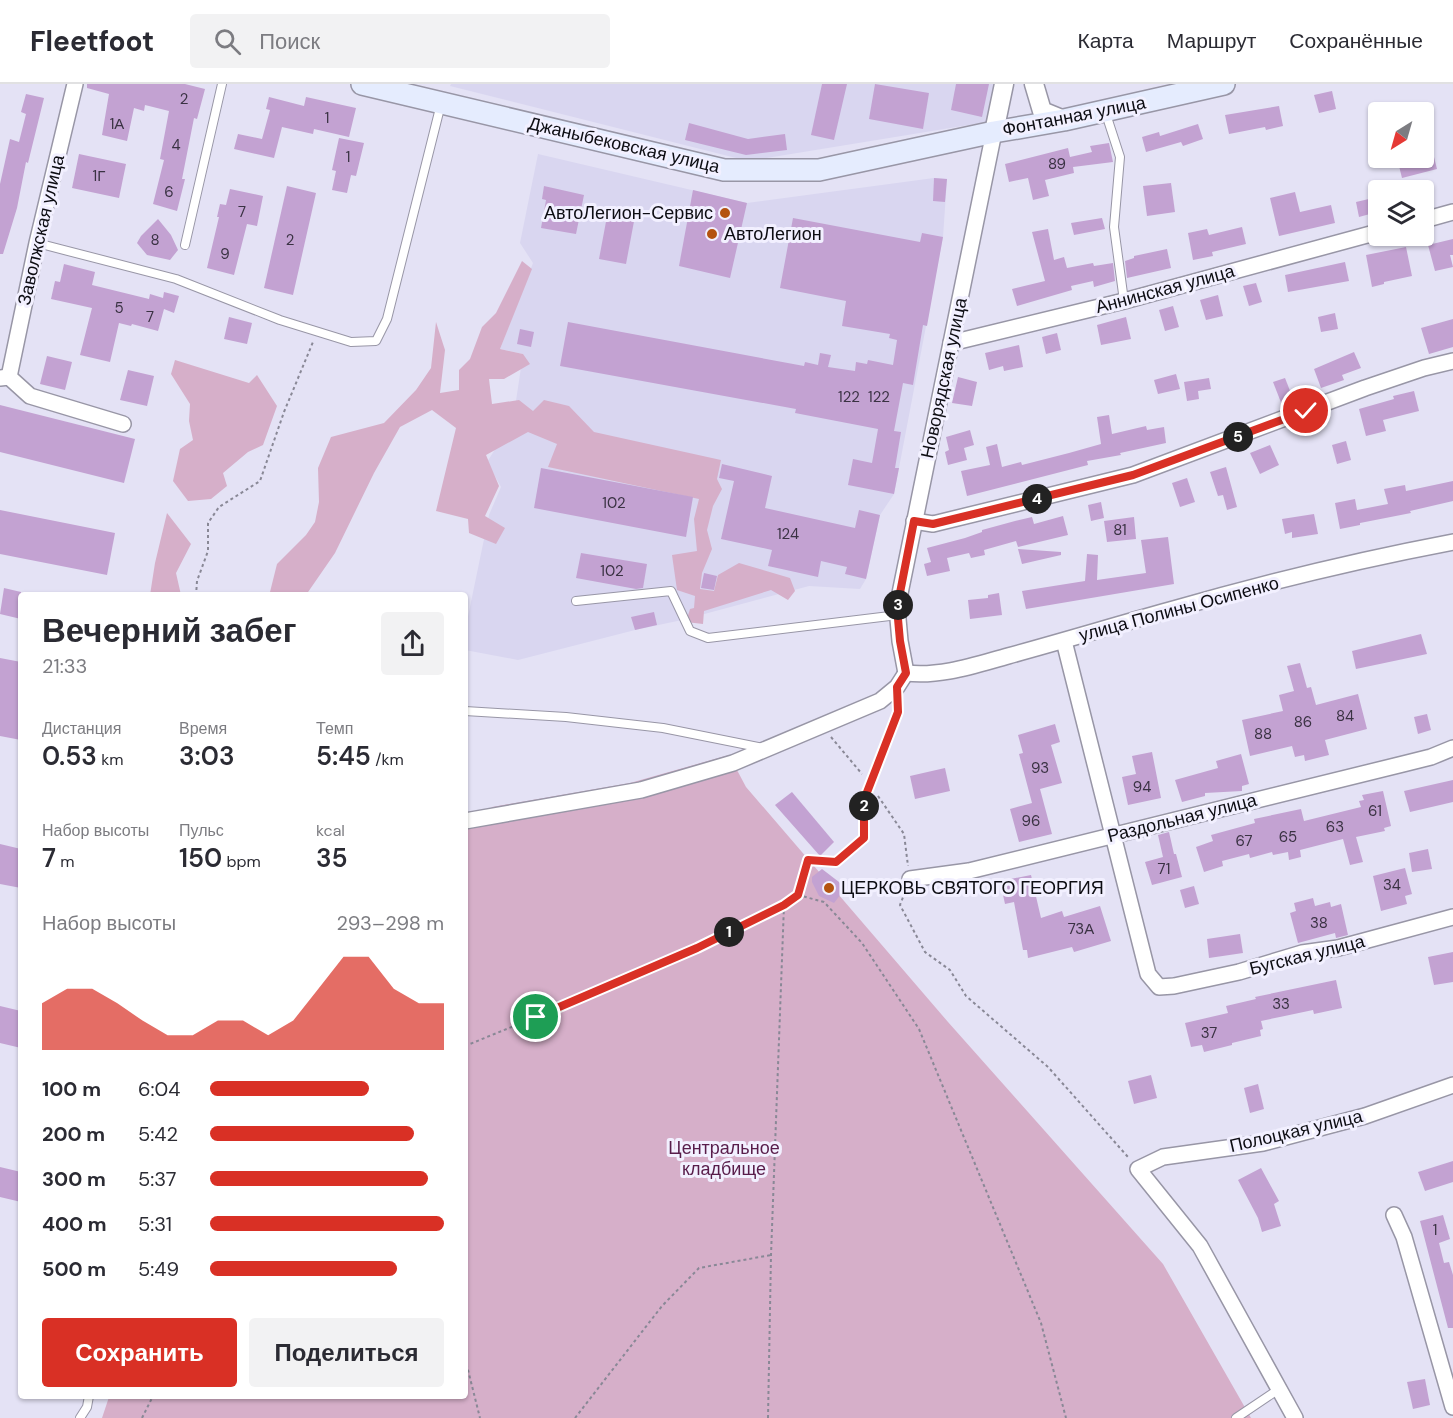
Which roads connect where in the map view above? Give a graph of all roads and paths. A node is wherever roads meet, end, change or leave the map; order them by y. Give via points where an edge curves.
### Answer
1 (75, 84) edge
2 (222, 84) edge
3 (362, 84) edge
4 (1004, 84) edge
5 (1034, 84) edge
6 (1224, 84) edge
7 (442, 102) junction
8 (1105, 111) junction
9 (1064, 120) junction
10 (994, 132) junction
11 (1453, 212) edge
12 (1434, 217) edge
13 (1368, 235) edge
14 (36, 243) junction
15 (185, 246) dead end
16 (1124, 301) junction
17 (317, 331) junction
18 (951, 343) junction
19 (1453, 361) edge
20 (5, 378) edge
21 (123, 424) dead end
22 (914, 521) junction
23 (1453, 542) edge
24 (196, 592) edge
25 (576, 601) dead end
26 (898, 615) junction
27 (1064, 641) junction
28 (906, 673) junction
29 (897, 687) junction
30 (468, 711) edge
31 (822, 725) junction
32 (767, 748) junction
33 (1453, 748) edge
34 (870, 784) junction
35 (468, 820) edge
36 (1113, 835) junction
37 (864, 838) joint
38 (910, 879) junction
39 (798, 895) junction
40 (784, 905) junction
41 (1453, 917) edge
42 (468, 1045) edge
43 (1453, 1084) edge
44 (1138, 1168) junction
45 (1394, 1215) dead end
46 (771, 1255) junction
47 (468, 1370) edge
48 (1279, 1389) junction
49 (88, 1399) edge
50 (152, 1399) edge
51 (1453, 1407) edge
52 (80, 1418) edge
53 (142, 1418) edge
54 (480, 1418) edge
55 (575, 1418) edge
56 (768, 1418) edge
57 (1066, 1418) edge
58 (1236, 1418) edge
59 (1295, 1418) edge

1 - 14 street, Заволжская улица
2 - 15 lane
3 - 7 main road, Джаныбековская улица
4 - 10 street, Новорядская улица
5 - 9 street via 1042,111
6 - 8 main road, Фонтанная улица
7 - 10 main road, Джаныбековская улица via 724,170 819,171
7 - 17 lane via 387,319 376,341 351,342
8 - 9 main road, Фонтанная улица
8 - 16 lane via 1120,157 1114,227
9 - 10 main road, Фонтанная улица
10 - 18 street, Новорядская улица
11 - 12 street
13 - 16 street, Аннинская улица
14 - 17 lane via 176,279
14 - 20 street, Заволжская улица
16 - 18 street, Аннинская улица
17 - 24 path via 260,481 219,507 208,524 208,551
18 - 22 street, Новорядская улица
19 - 22 street via 1365,388 1133,475 933,524
20 - 21 street via 30,396
22 - 26 street, Новорядская улица
23 - 27 street, улица Полины Осипенко via 1368,558
25 - 26 lane via 670,591 690,631 708,638
26 - 28 street, Новорядская улица
27 - 28 street, улица Полины Осипенко via 949,671
27 - 36 street
28 - 29 street
29 - 31 street via 880,701
29 - 34 lane via 898,712
30 - 32 lane via 663,728
31 - 32 street
31 - 34 path
32 - 35 street via 733,763 641,790
33 - 36 street, Раздольная улица via 1402,765
34 - 37 lane via 864,800
34 - 38 path via 904,834
36 - 38 street, Раздольная улица via 969,871
36 - 41 street, Бугская улица via 1148,974 1159,987 1239,972
37 - 39 path via 836,862 808,860
38 - 44 path via 900,905 926,952 950,970 966,996 1048,1067
39 - 40 path
39 - 57 path via 824,902 862,943 920,1029 1041,1323
40 - 42 path via 607,988
40 - 46 path
43 - 44 street, Полоцкая улица via 1365,1116 1263,1143 1163,1157
44 - 48 street via 1200,1246
45 - 51 street via 1404,1237
46 - 55 path via 699,1268 662,1306
46 - 56 path
47 - 54 path
48 - 58 lane
48 - 59 street
49 - 52 lane
50 - 53 path

